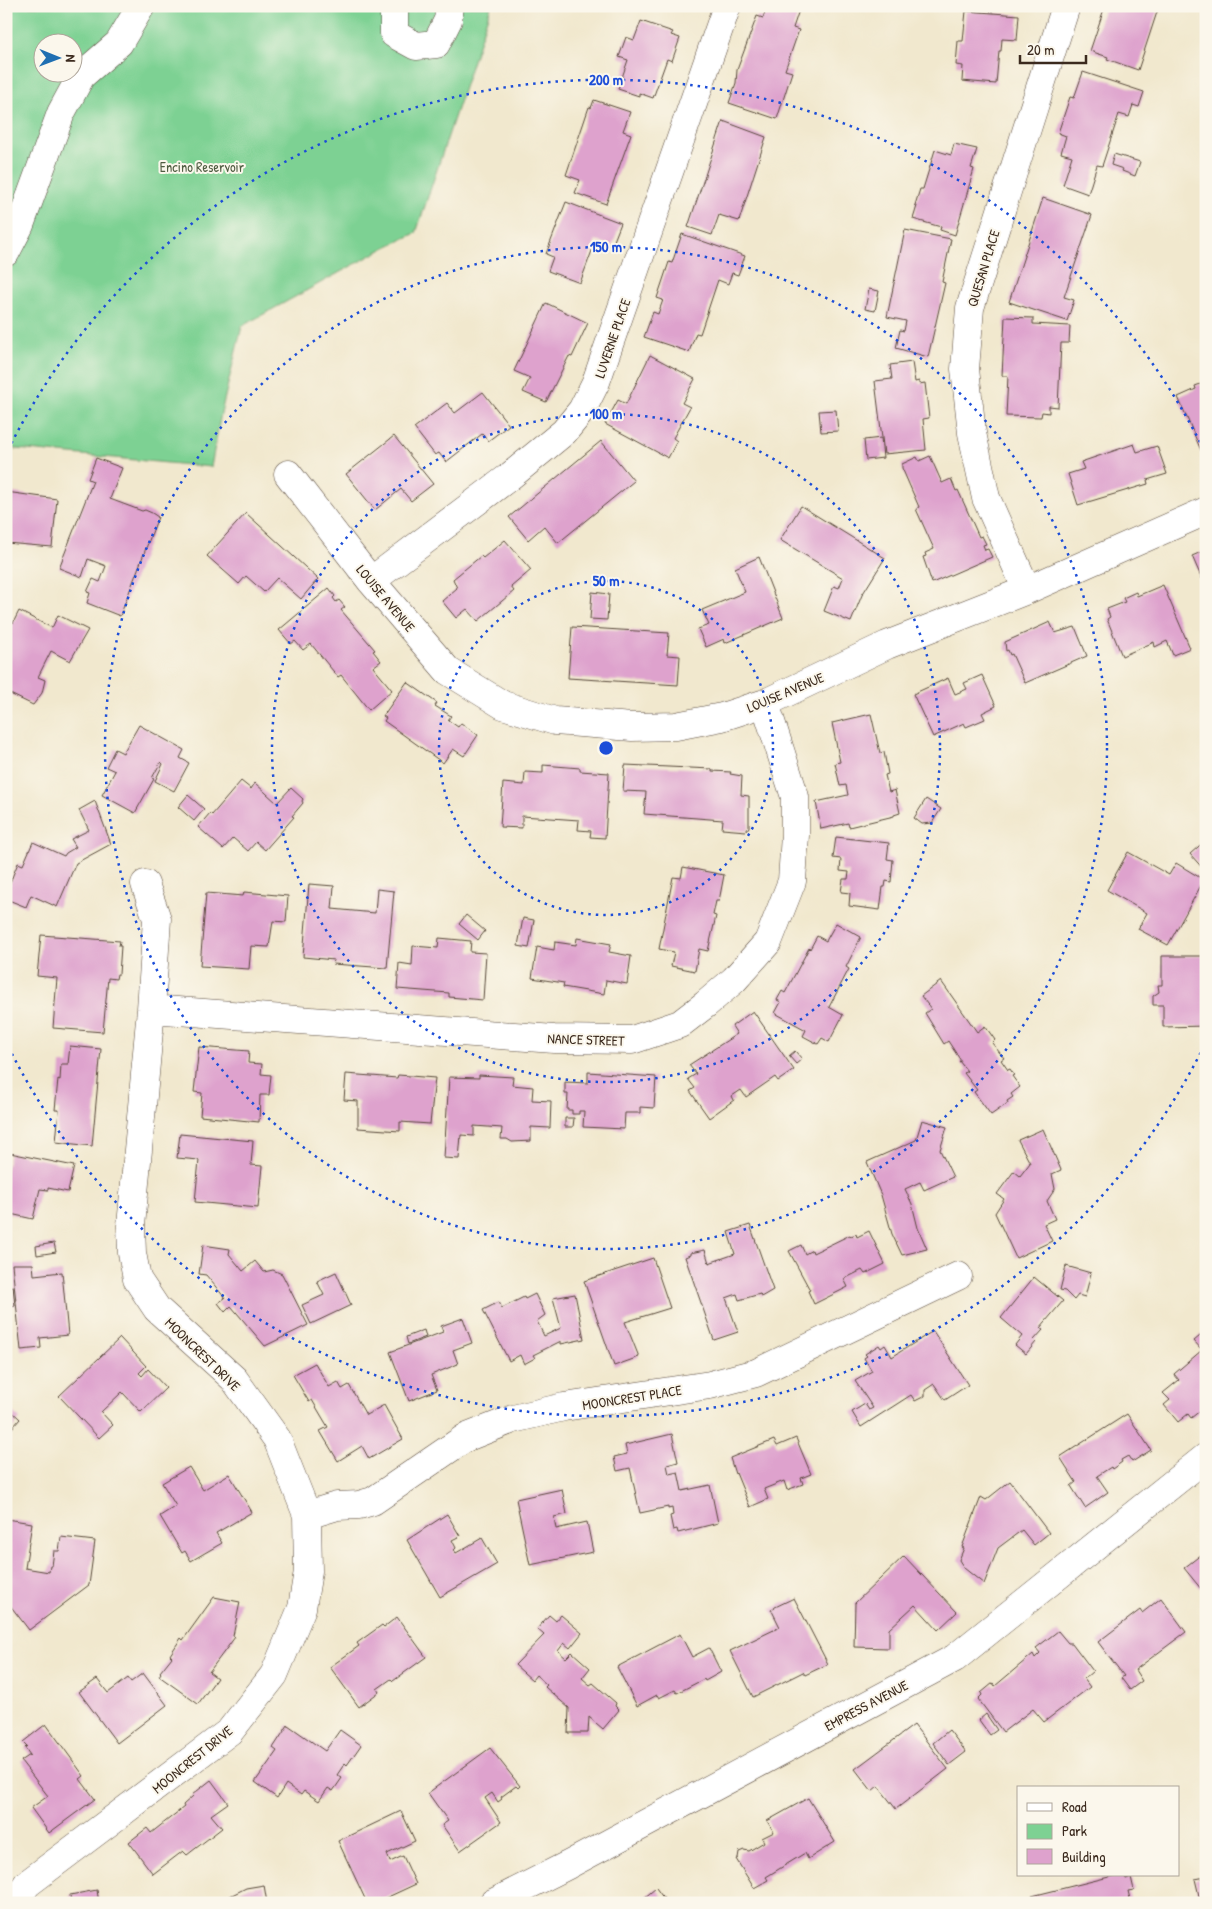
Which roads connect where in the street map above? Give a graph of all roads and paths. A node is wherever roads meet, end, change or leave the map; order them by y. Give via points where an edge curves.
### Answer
1 (141, 6) edge
2 (394, 6) edge
3 (450, 6) edge
4 (727, 6) edge
5 (1066, 6) edge
6 (6, 252) edge
7 (288, 474) dead end
8 (1206, 511) edge
9 (371, 581) junction
10 (1027, 590) junction
11 (766, 703) junction
12 (145, 884) dead end
13 (151, 1009) junction
14 (958, 1276) dead end
15 (1206, 1457) edge
16 (307, 1515) junction
17 (14, 1903) edge
18 (493, 1903) edge

1 - 6 street via 119,43 81,76 61,113 20,225
2 - 3 street via 394,34 416,46 436,44 448,20
4 - 9 street, LUVERNE PLACE via 596,382 582,410 564,432
5 - 10 street, QUESAN PLACE via 970,308 965,369 972,433 986,498
7 - 9 street, LOUISE AVENUE
8 - 10 street, LOUISE AVENUE
9 - 11 street, LOUISE AVENUE via 448,671 503,705 555,721 632,727 676,726 722,717
10 - 11 street, LOUISE AVENUE via 887,645
11 - 13 street, NANCE STREET via 795,798 792,881 768,942 734,980 680,1024 632,1040 554,1039
12 - 13 street, MOONCREST DRIVE via 157,919
13 - 16 street, MOONCREST DRIVE via 130,1226 137,1280 156,1309 234,1380 277,1439
14 - 16 street, MOONCREST PLACE via 756,1372 710,1385 564,1407 513,1419 465,1438 373,1500
15 - 18 street, EMPRESS AVENUE via 955,1658
16 - 17 street, MOONCREST DRIVE via 308,1571 302,1608 274,1676 230,1731 28,1884

